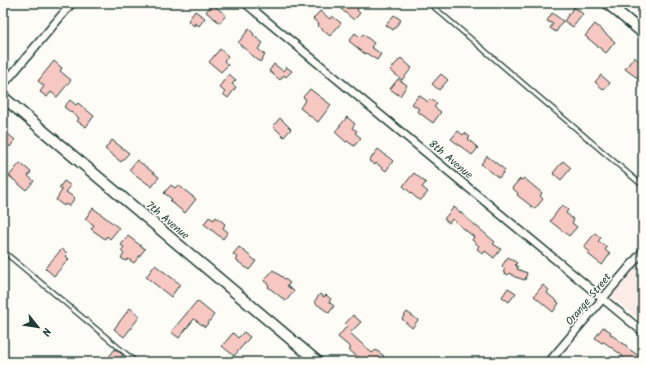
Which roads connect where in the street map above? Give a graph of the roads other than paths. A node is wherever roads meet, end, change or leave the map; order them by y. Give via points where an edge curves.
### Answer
1 (72, 3) edge
2 (245, 3) edge
3 (429, 3) edge
4 (607, 3) edge
5 (643, 33) edge
6 (3, 85) edge
7 (3, 97) edge
8 (643, 186) edge
9 (3, 250) edge
10 (643, 251) edge
11 (602, 299) junction
12 (643, 332) edge
13 (136, 362) edge
14 (318, 362) edge
15 (549, 362) edge

1 - 6 street
2 - 11 street, 8th Avenue
3 - 8 lane
4 - 5 street
7 - 14 street, 7th Avenue
9 - 13 lane
10 - 11 street, Orange Street
11 - 12 street, 8th Avenue
11 - 15 street, Orange Street

